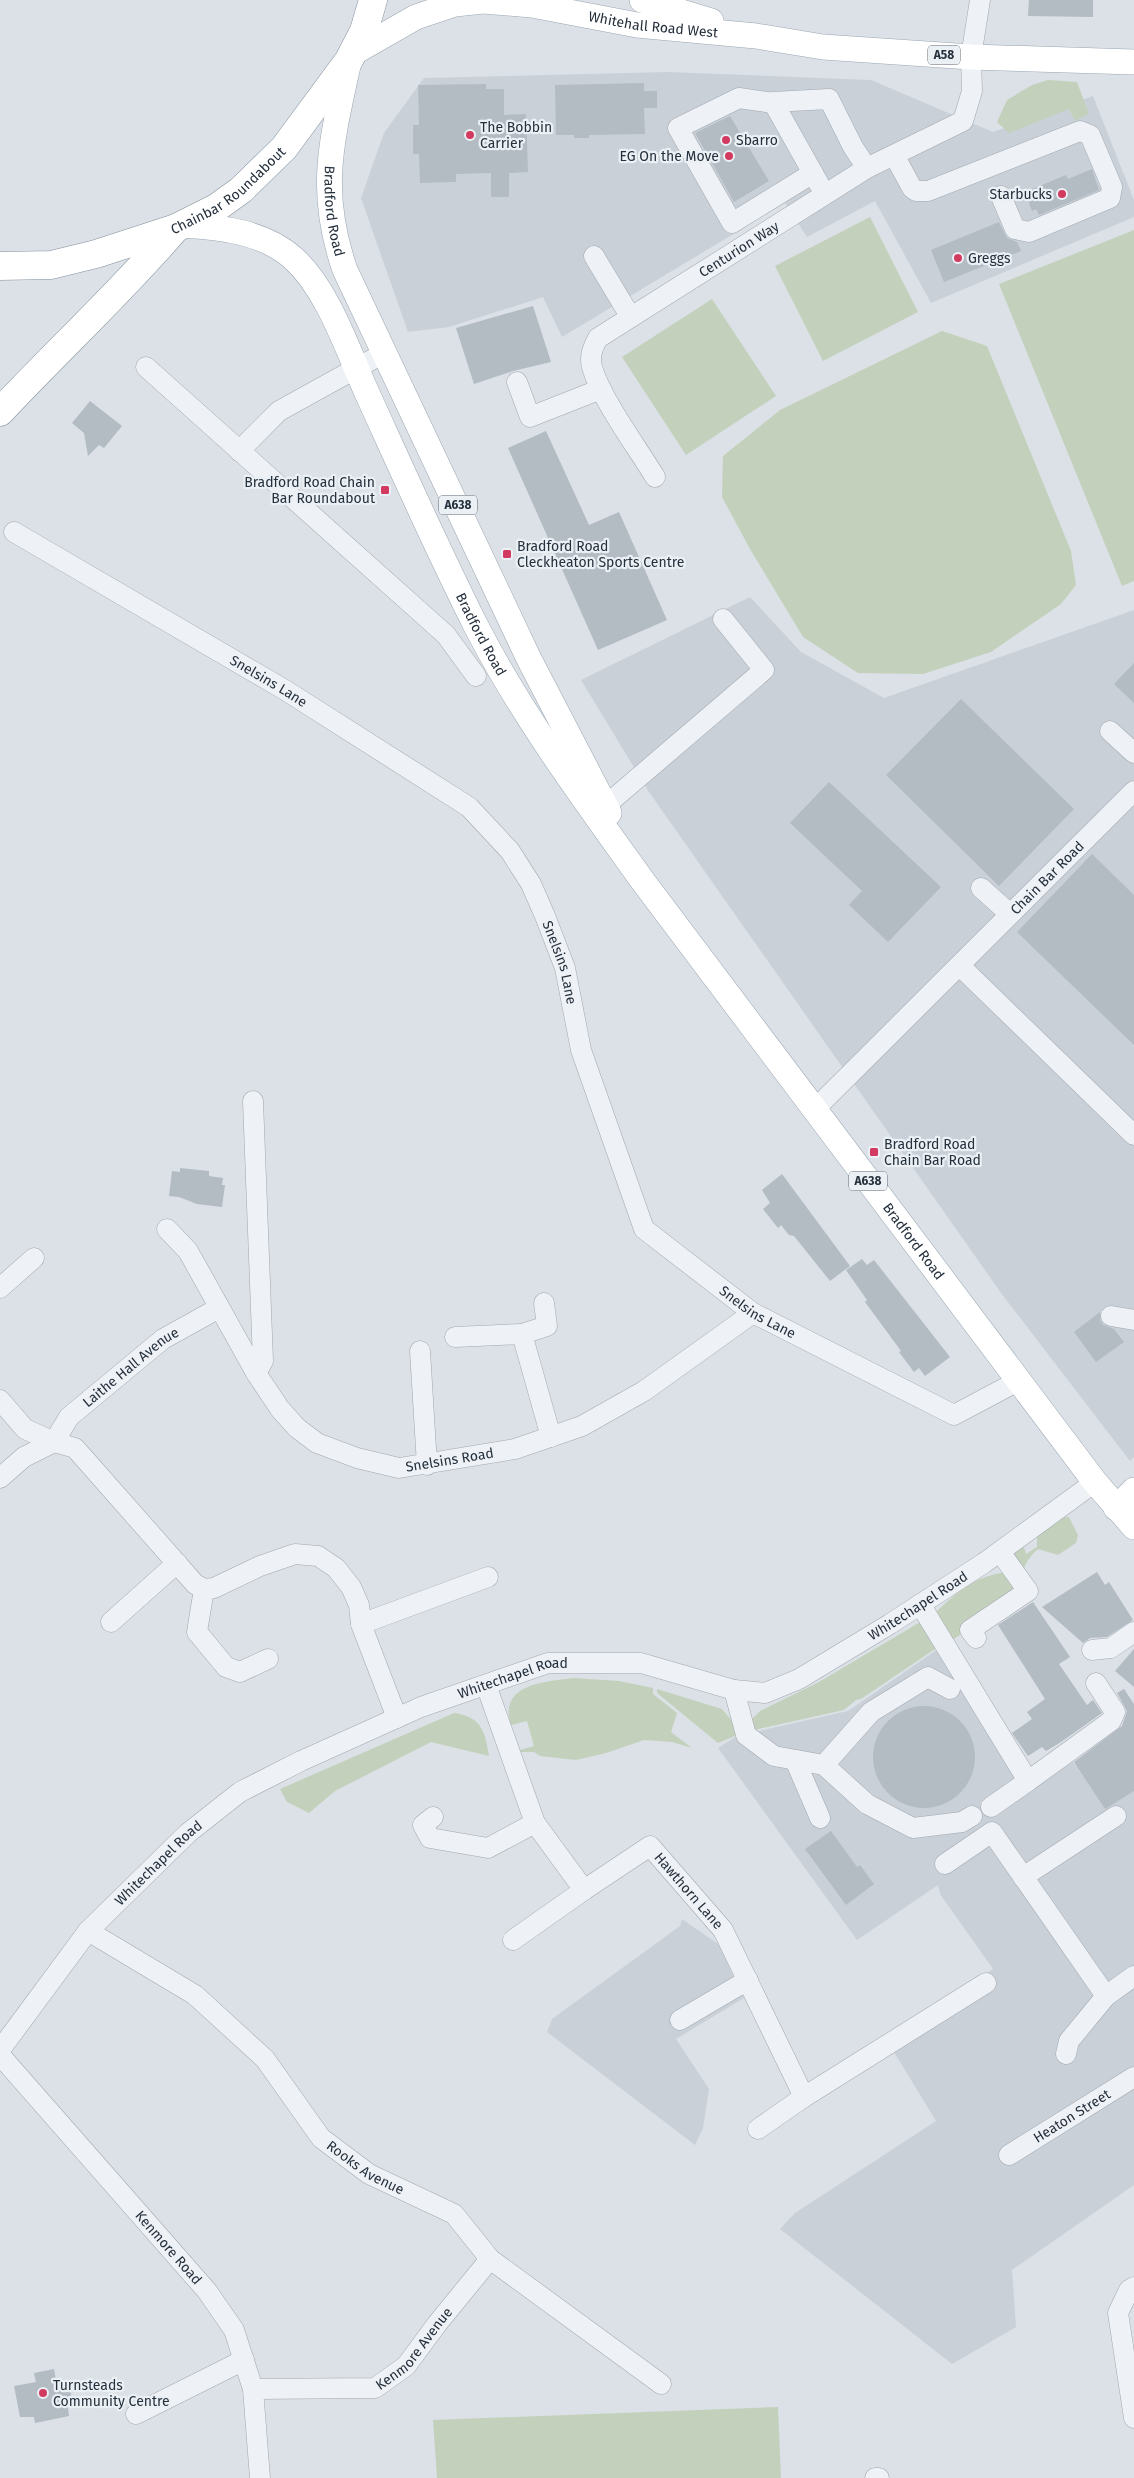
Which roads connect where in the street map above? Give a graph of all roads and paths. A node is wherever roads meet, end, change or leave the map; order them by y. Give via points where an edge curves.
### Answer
1 (373, 0) edge
2 (642, 0) edge
3 (980, 0) edge
4 (756, 36) junction
5 (351, 57) junction
6 (971, 57) junction
7 (1134, 62) edge
8 (774, 103) junction
9 (894, 155) junction
10 (867, 168) junction
11 (813, 173) junction
12 (825, 194) junction
13 (1001, 196) dead end
14 (180, 227) junction
15 (594, 256) dead end
16 (0, 266) edge
17 (630, 316) junction
18 (384, 353) junction
19 (146, 367) dead end
20 (355, 368) junction
21 (517, 382) dead end
22 (601, 389) junction
23 (0, 412) edge
24 (239, 451) junction
25 (655, 476) dead end
26 (14, 532) dead end
27 (723, 619) dead end
28 (476, 676) dead end
29 (1110, 731) dead end
30 (1134, 753) edge
31 (1134, 790) edge
32 (605, 806) junction
33 (642, 880) junction
34 (981, 888) dead end
35 (1010, 914) junction
36 (960, 966) junction
37 (253, 1101) dead end
38 (814, 1110) junction
39 (1134, 1135) edge
40 (167, 1229) dead end
41 (34, 1258) dead end
42 (0, 1288) edge
43 (544, 1303) dead end
44 (219, 1308) junction
45 (753, 1313) junction
46 (1111, 1316) dead end
47 (1134, 1320) edge
48 (522, 1334) junction
49 (455, 1337) dead end
50 (420, 1350) dead end
51 (256, 1374) junction
52 (1018, 1381) junction
53 (0, 1400) edge
54 (551, 1436) junction
55 (54, 1442) junction
56 (427, 1465) junction
57 (0, 1478) edge
58 (1095, 1482) junction
59 (1134, 1490) edge
60 (1116, 1508) junction
61 (1134, 1527) edge
62 (1000, 1552) junction
63 (177, 1563) junction
64 (488, 1577) dead end
65 (204, 1589) junction
66 (920, 1604) junction
67 (112, 1622) dead end
68 (361, 1624) junction
69 (1134, 1632) edge
70 (976, 1638) dead end
71 (1092, 1650) dead end
72 (268, 1659) dead end
73 (1096, 1683) dead end
74 (486, 1684) junction
75 (950, 1689) dead end
76 (734, 1690) junction
77 (397, 1718) junction
78 (795, 1760) junction
79 (824, 1765) junction
80 (1028, 1780) junction
81 (992, 1807) dead end
82 (972, 1816) dead end
83 (1116, 1816) dead end
84 (433, 1817) dead end
85 (820, 1818) dead end
86 (535, 1823) junction
87 (945, 1864) dead end
88 (1023, 1877) junction
89 (584, 1890) junction
90 (88, 1931) junction
91 (513, 1940) dead end
92 (1134, 1976) edge
93 (748, 1980) junction
94 (986, 1983) dead end
95 (1106, 1996) junction
96 (680, 2020) dead end
97 (0, 2050) edge
98 (1066, 2054) dead end
99 (0, 2055) edge
100 (1134, 2077) edge
101 (804, 2097) junction
102 (758, 2129) dead end
103 (1008, 2155) dead end
104 (490, 2259) junction
105 (1134, 2287) edge
106 (244, 2360) junction
107 (661, 2384) dead end
108 (253, 2389) junction
109 (136, 2414) dead end
110 (1134, 2418) edge
111 (260, 2478) edge

1 - 5 highway, Chainbar Roundabout via 364,31
2 - 4 main road, Whitehall Road West / A58
3 - 6 street, Centurion Way
4 - 5 main road, Whitehall Road West / A58 via 637,24 532,5 483,1 455,4 416,17
4 - 6 main road, Whitehall Road West / A58 via 823,46
5 - 14 highway, Chainbar Roundabout via 284,148 263,171 216,208
5 - 18 main road, Bradford Road / A638 via 330,146 329,191 335,240 345,270
6 - 7 main road, Whitehall Road West / A58
6 - 9 street, Centurion Way via 972,91 963,121
8 - 10 street via 829,99
8 - 11 street
8 - 11 street via 739,98 678,128 732,223
9 - 10 street, Centurion Way
9 - 13 street via 912,188 928,191 1080,131 1090,135 1112,188 1110,198 1029,232 1015,228
10 - 12 street, Centurion Way
11 - 12 street
12 - 17 street, Centurion Way
14 - 16 highway, Chainbar Roundabout via 51,265
14 - 20 main road, Bradford Road via 211,227 247,234 277,246 293,258 320,293
14 - 23 highway
15 - 17 street
17 - 22 street, Centurion Way via 598,338 591,350 591,366
18 - 20 street
18 - 32 main road, Bradford Road / A638 via 529,659
19 - 24 street, Bradford Road
20 - 24 street via 279,411
20 - 33 main road, Bradford Road via 482,637 581,795
21 - 22 street via 530,417
22 - 25 street, Centurion Way
24 - 28 street, Bradford Road via 446,635
26 - 45 street, Snelsins Lane via 285,690 469,807 510,851 544,916 565,968 581,1050 644,1229
27 - 32 street via 764,670
29 - 30 street
31 - 35 street, Chain Bar Road
32 - 33 main road, Bradford Road / A638
33 - 38 main road, Bradford Road / A638
34 - 35 street
35 - 36 street, Chain Bar Road
36 - 38 street, Chain Bar Road
36 - 39 street
37 - 51 street via 263,1361
38 - 52 main road, Bradford Road / A638
40 - 44 street, Snelsins Road via 188,1251
41 - 42 street
43 - 48 street via 547,1326
44 - 51 street, Snelsins Road
44 - 55 street, Laithe Hall Avenue via 163,1338 70,1418
45 - 52 street, Snelsins Lane via 954,1415
45 - 54 street, Snelsins Road via 644,1391 582,1426
46 - 47 street
48 - 49 street
48 - 54 street
50 - 56 street
51 - 56 street, Snelsins Road via 280,1409 317,1443 357,1458 399,1468
52 - 58 main road, Bradford Road / A638
53 - 55 street via 25,1429
54 - 56 street, Snelsins Road via 515,1449
55 - 57 street, Laithe Hall Avenue via 24,1457
55 - 63 street via 75,1448
58 - 60 main road, Bradford Road / A638
58 - 62 street, Whitechapel Road
59 - 60 main road
60 - 61 main road, Bradford Road / A638
62 - 66 street, Whitechapel Road
62 - 70 street via 1028,1591 970,1630
63 - 65 street via 195,1584
63 - 67 street
64 - 68 street
65 - 68 street via 214,1588 295,1554 318,1556 336,1568 351,1587 359,1605
65 - 72 street via 197,1632 226,1667 240,1672
66 - 76 street, Whitechapel Road via 799,1679 765,1693
66 - 80 street
68 - 77 street
69 - 71 street via 1111,1648
73 - 80 street via 1115,1712 1112,1721
74 - 76 street, Whitechapel Road via 548,1663 641,1663
74 - 77 street, Whitechapel Road
74 - 86 street
75 - 79 street via 928,1677 871,1712
76 - 78 street via 746,1735 774,1756
77 - 90 street, Whitechapel Road via 240,1792 188,1833
78 - 79 street
78 - 85 street
79 - 82 street via 867,1804 913,1828 962,1822
80 - 81 street
83 - 88 street
84 - 86 street via 423,1825 430,1838 488,1848
86 - 89 street
87 - 88 street via 992,1832
88 - 95 street
89 - 91 street, Hawthorn Lane
89 - 93 street, Hawthorn Lane via 650,1846 723,1930
90 - 97 street, Whitechapel Road
90 - 104 street, Rooks Avenue via 195,1995 265,2059 321,2138 369,2174 454,2214
92 - 95 street
93 - 96 street
93 - 101 street, Hawthorn Lane
94 - 101 street
95 - 98 street via 1069,2042
99 - 106 street, Kenmore Road via 207,2291 234,2330
100 - 103 street, Heaton Street
101 - 102 street
104 - 107 street, Rooks Avenue
104 - 108 street, Kenmore Avenue via 406,2366 375,2388
105 - 110 street via 1118,2313
106 - 108 street, Kenmore Road
106 - 109 street
108 - 111 street, Kenmore Road

